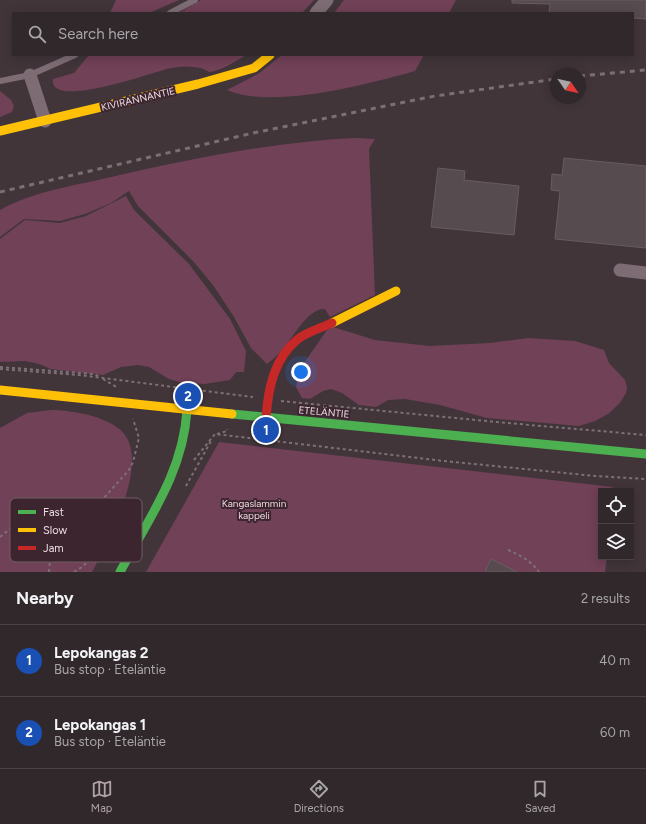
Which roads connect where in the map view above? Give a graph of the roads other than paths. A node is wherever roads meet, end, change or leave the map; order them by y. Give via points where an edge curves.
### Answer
1 (195, 0) edge
2 (326, 0) edge
3 (172, 12) edge
4 (317, 12) edge
5 (73, 56) edge
6 (269, 56) edge
7 (30, 75) junction
8 (0, 81) edge
9 (45, 121) junction
10 (0, 131) edge
11 (620, 270) dead end
12 (646, 272) edge
13 (396, 292) dead end
14 (0, 390) edge
15 (187, 410) junction
16 (266, 418) junction
17 (646, 454) edge
18 (142, 531) edge
19 (125, 562) edge
20 (120, 572) edge

1 - 3 lane
2 - 4 street
5 - 7 lane
6 - 9 street, KIVIRANNANTIE via 254,68
7 - 8 lane
7 - 9 street
9 - 10 street, KIVIRANNANTIE
11 - 12 street
13 - 16 street via 298,339 280,360 267,399
14 - 15 street, ETELÄNTIE
15 - 16 street, ETELÄNTIE
15 - 18 street via 178,463
16 - 17 street, ETELÄNTIE
19 - 20 street

